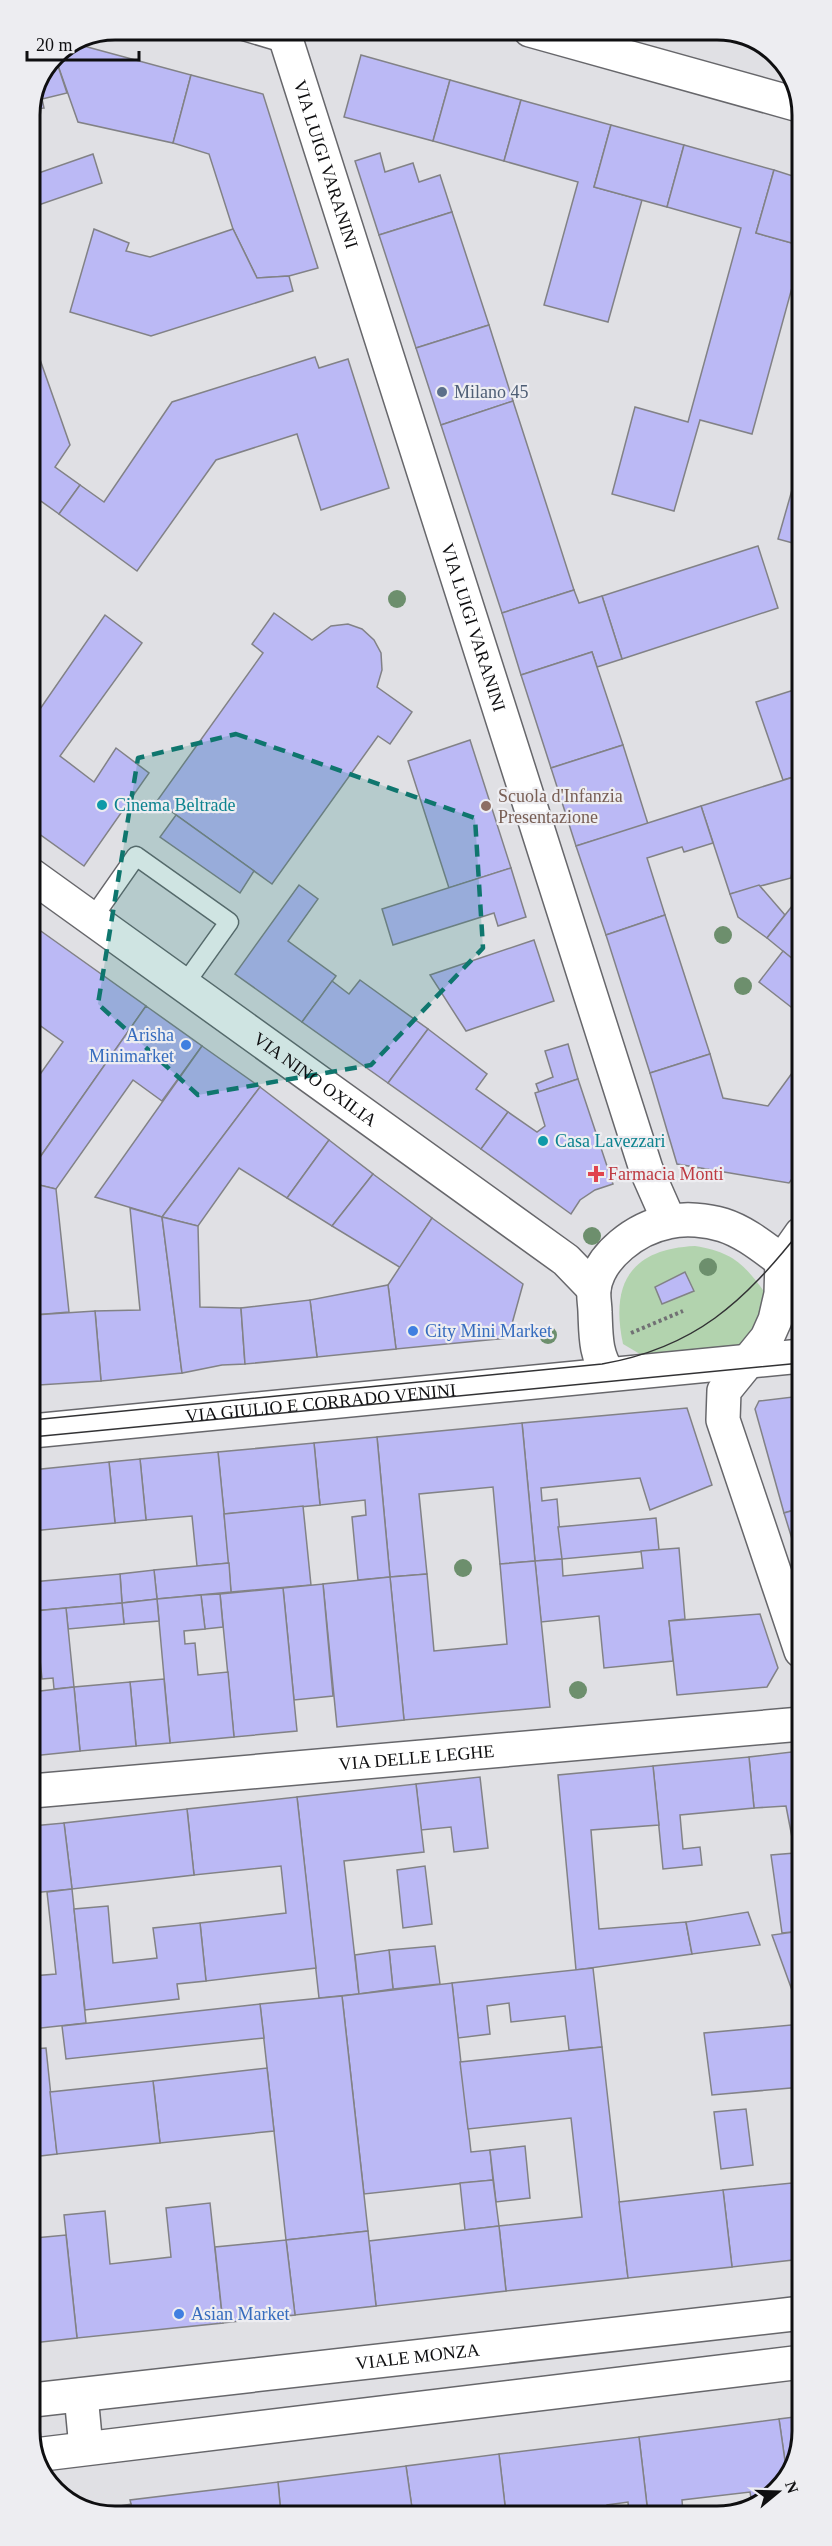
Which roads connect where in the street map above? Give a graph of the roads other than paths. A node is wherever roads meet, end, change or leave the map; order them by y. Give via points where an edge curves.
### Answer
1 (286, 40) edge
2 (569, 41) edge
3 (790, 103) edge
4 (41, 882) edge
5 (92, 919) junction
6 (184, 985) junction
7 (669, 1221) junction
8 (792, 1247) edge
9 (782, 1261) junction
10 (594, 1289) junction
11 (792, 1357) edge
12 (749, 1362) junction
13 (609, 1374) junction
14 (41, 1430) edge
15 (792, 1624) edge
16 (792, 1725) edge
17 (41, 1790) edge
18 (792, 2313) edge
19 (792, 2363) edge
20 (81, 2395) junction
21 (41, 2399) edge
22 (86, 2448) junction
23 (44, 2454) edge

1 - 7 street, VIA LUIGI VARANINI via 642,1158
2 - 3 street
4 - 5 street, VIA NINO OXILIA
5 - 6 street, VIA NINO OXILIA
5 - 6 lane via 136,856 192,895 229,922
6 - 10 street, VIA NINO OXILIA via 557,1253
7 - 9 street via 696,1220 725,1226
7 - 10 street via 621,1245 606,1263
8 - 9 street
9 - 12 street via 775,1320
10 - 13 street via 596,1340
11 - 12 street
12 - 13 street
12 - 15 street via 724,1390 723,1420
13 - 14 street, VIA GIULIO E CORRADO VENINI
16 - 17 street, VIA DELLE LEGHE
18 - 20 street, VIALE MONZA
19 - 22 street
20 - 21 street, VIALE MONZA
20 - 22 street
22 - 23 street

